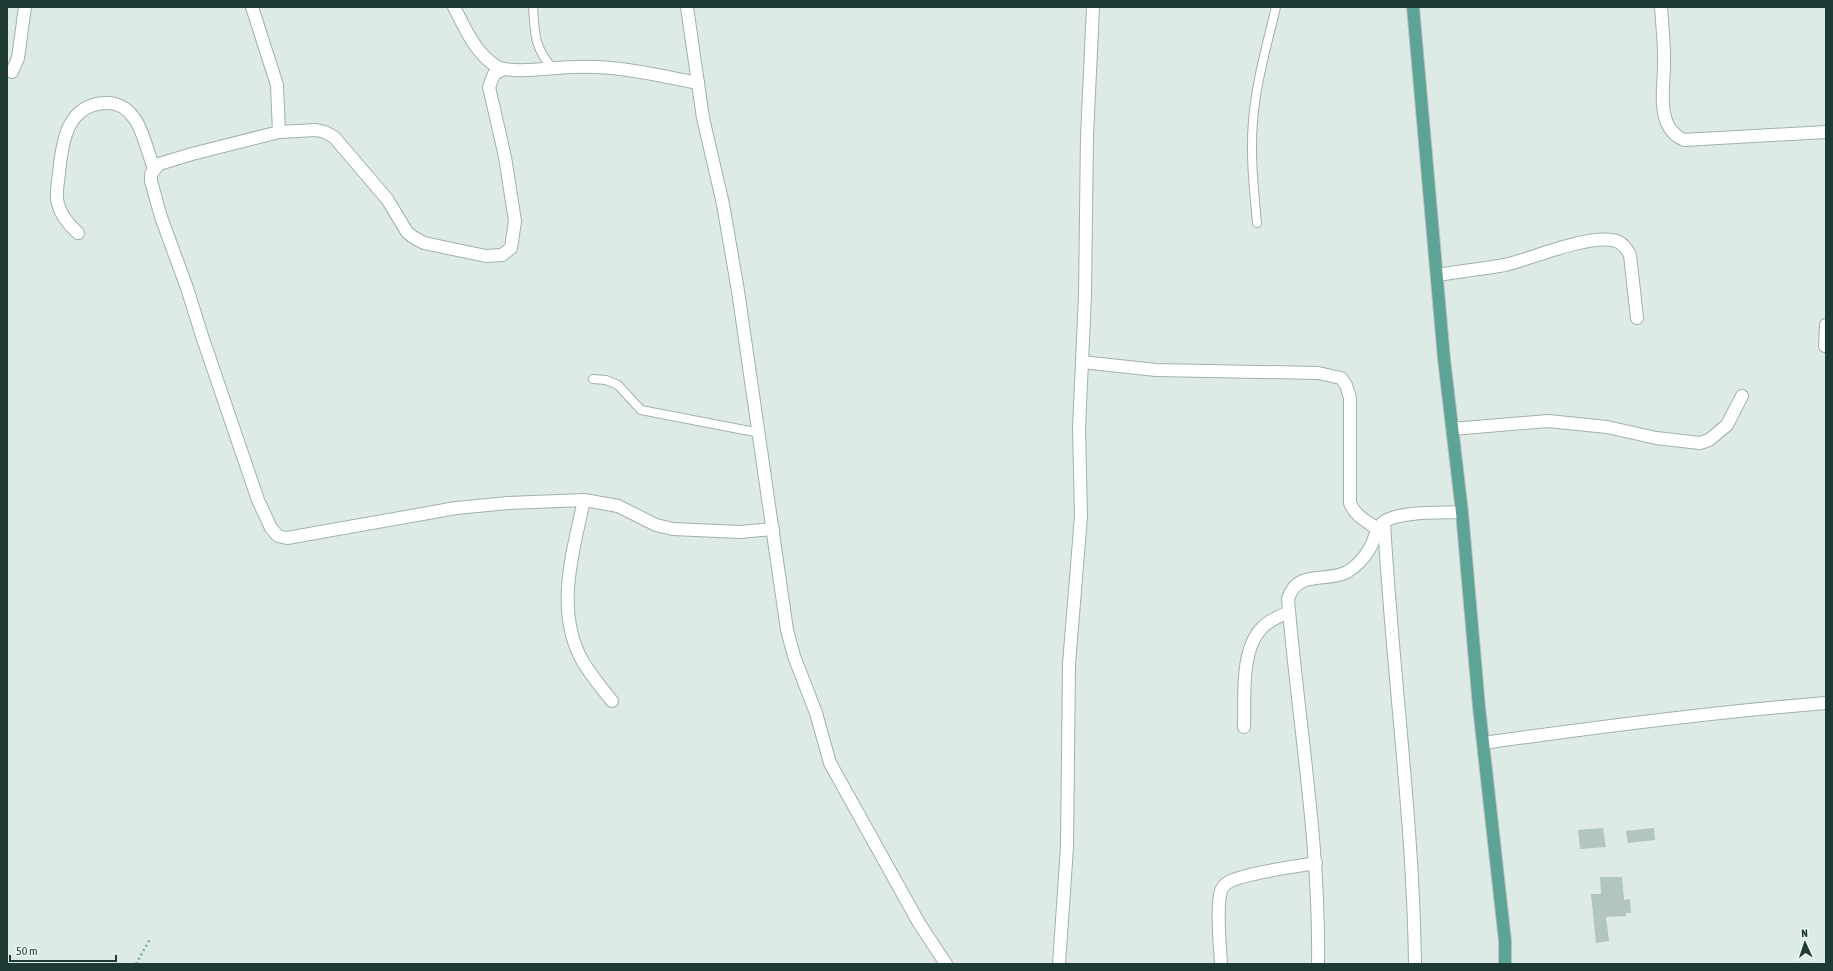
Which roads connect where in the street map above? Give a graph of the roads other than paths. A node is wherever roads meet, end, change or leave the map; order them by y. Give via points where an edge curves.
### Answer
1 (25, 7) edge
2 (252, 7) edge
3 (454, 7) edge
4 (533, 7) edge
5 (687, 7) edge
6 (1093, 7) edge
7 (1276, 7) edge
8 (1413, 7) edge
9 (1661, 7) edge
10 (552, 68) junction
11 (504, 69) junction
12 (12, 72) dead end
13 (698, 83) junction
14 (279, 132) junction
15 (1826, 132) edge
16 (154, 169) junction
17 (1257, 223) dead end
18 (78, 233) dead end
19 (1438, 275) junction
20 (1637, 318) dead end
21 (1826, 325) edge
22 (1825, 346) dead end
23 (1082, 362) junction
24 (593, 379) dead end
25 (1742, 396) dead end
26 (1452, 428) junction
27 (760, 433) junction
28 (584, 500) junction
29 (1462, 512) junction
30 (1380, 525) junction
31 (774, 529) junction
32 (1289, 612) junction
33 (612, 701) dead end
34 (1826, 703) edge
35 (1244, 727) dead end
36 (1483, 743) junction
37 (1316, 862) junction
38 (946, 964) edge
39 (1059, 964) edge
40 (1221, 964) edge
41 (1318, 964) edge
42 (1415, 964) edge
43 (1505, 964) edge

1 - 12 street via 18,58
2 - 14 street via 277,85
3 - 11 street via 473,43 496,66
4 - 10 lane via 538,47
5 - 13 street
6 - 23 street via 1087,136
7 - 17 lane via 1262,58 1253,121 1252,156
8 - 19 main road
9 - 15 street via 1664,104 1667,122 1677,137 1684,140
10 - 11 street
10 - 13 street via 600,66
11 - 14 street via 494,74 489,87 505,157 515,221 511,248 502,255 486,256 424,242 413,237 407,232 387,199 334,137 316,130
13 - 27 street via 703,118 724,212
14 - 16 street via 192,154 159,164
16 - 18 street via 136,120 129,112 116,104 95,104 84,108 71,123 65,137 61,153 57,202 62,214
16 - 28 street via 151,181 161,217 258,500 271,528 278,536 296,536 456,508
19 - 20 street via 1505,265 1579,244 1612,240 1626,247 1630,255
19 - 26 main road
21 - 22 street
23 - 30 street via 1156,370 1318,374 1341,378 1350,398 1350,503 1359,516
23 - 39 street via 1079,428 1081,516 1069,664 1067,847
24 - 27 lane via 606,380 618,385 641,410
25 - 26 street via 1727,425 1700,444 1656,438 1606,426 1548,421
26 - 29 main road
27 - 31 street
28 - 31 street via 618,506 656,525 672,529 740,532
28 - 33 street via 569,574 569,624 583,661
29 - 30 street via 1403,516
29 - 36 main road
30 - 32 street via 1371,547 1353,567 1346,572 1307,579 1294,587 1288,600
30 - 42 street via 1414,899
31 - 38 street via 786,630 816,713 830,763 919,923
32 - 35 street via 1271,620 1253,640 1247,662
32 - 37 street
34 - 36 street via 1640,721
36 - 43 main road via 1498,865
37 - 40 street via 1248,876 1225,885 1220,904
37 - 41 street

